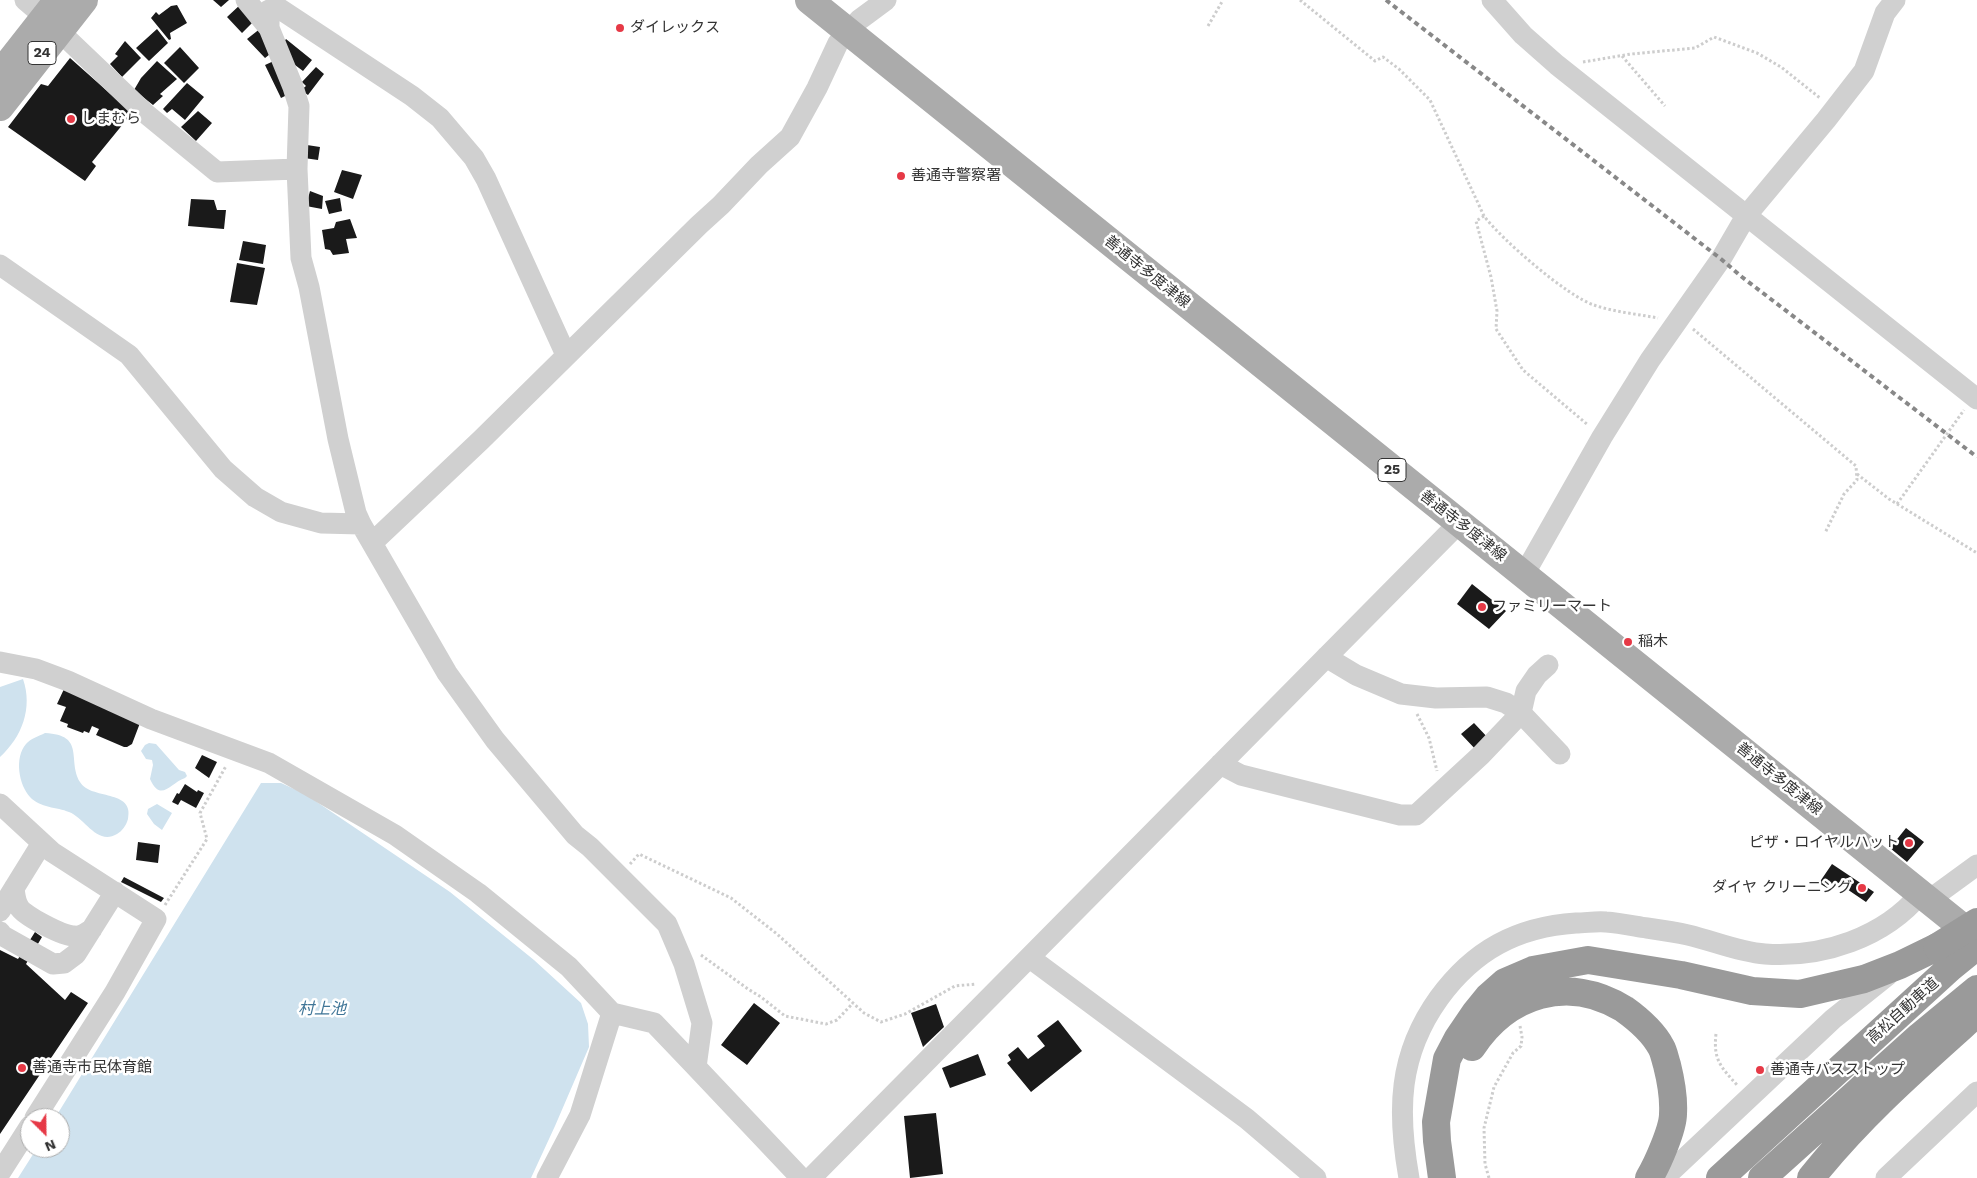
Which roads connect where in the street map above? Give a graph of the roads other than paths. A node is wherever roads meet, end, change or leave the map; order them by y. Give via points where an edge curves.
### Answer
1 (84, 0) edge
2 (246, 0) edge
3 (809, 0) edge
4 (886, 0) edge
5 (1492, 0) edge
6 (1895, 0) edge
7 (47, 12) edge
8 (269, 28) junction
9 (848, 32) junction
10 (0, 74) edge
11 (0, 107) edge
12 (297, 168) junction
13 (1746, 216) junction
14 (0, 265) edge
15 (566, 355) junction
16 (1975, 397) edge
17 (1459, 523) junction
18 (361, 524) junction
19 (372, 543) junction
20 (1522, 572) junction
21 (1326, 657) junction
22 (0, 662) edge
23 (1548, 665) dead end
24 (1521, 713) junction
25 (1560, 754) dead end
26 (1220, 764) junction
27 (0, 804) edge
28 (42, 843) junction
29 (1977, 865) edge
30 (14, 888) junction
31 (115, 892) junction
32 (1925, 897) junction
33 (0, 911) edge
34 (1977, 922) edge
35 (92, 930) junction
36 (0, 932) edge
37 (1977, 938) edge
38 (1977, 946) edge
39 (1944, 957) junction
40 (1030, 958) junction
41 (1900, 965) junction
42 (1977, 989) edge
43 (612, 1013) junction
44 (1977, 1013) edge
45 (696, 1067) junction
46 (1977, 1092) edge
47 (41, 1108) edge
48 (20, 1142) edge
49 (1814, 1172) edge
50 (0, 1174) edge
51 (547, 1178) edge
52 (801, 1178) edge
53 (811, 1178) edge
54 (1316, 1178) edge
55 (1409, 1178) edge
56 (1442, 1178) edge
57 (1459, 1178) edge
58 (1650, 1178) edge
59 (1664, 1178) edge
60 (1720, 1178) edge
61 (1762, 1178) edge
62 (1886, 1178) edge

1 - 7 main road, 24
2 - 8 street
3 - 9 main road, 善通寺多度津線 / 25
4 - 9 street via 858,20
5 - 13 street via 1560,67
6 - 13 street via 1885,13 1864,71
7 - 10 main road, 24
7 - 11 main road, 24
7 - 12 street via 145,113 217,172
8 - 12 street via 299,106
8 - 15 street via 268,10 278,7 440,118 474,158 486,179
9 - 15 street via 838,43 790,137
9 - 17 main road, 善通寺多度津線 / 25
12 - 18 street via 300,258 309,287 338,439
13 - 16 street
13 - 20 street via 1721,259 1650,360 1530,564
14 - 18 street via 129,355 224,469 255,497 281,512 321,523
15 - 19 street
17 - 20 main road, 善通寺多度津線 / 25
17 - 21 street
18 - 19 street
19 - 45 street via 447,673 495,740 575,835 666,924 684,964 702,1023
20 - 32 main road, 善通寺多度津線 / 25
21 - 24 street via 1356,675 1405,694 1436,698 1486,697 1506,703
21 - 26 street
22 - 43 street via 36,669 68,681 150,719 269,763 395,835 478,893 569,967
23 - 24 street via 1526,691
24 - 25 street
24 - 26 street via 1416,815 1400,816 1241,775
26 - 40 street
27 - 28 street
28 - 30 street
28 - 31 street
29 - 32 street
30 - 33 street
30 - 35 street via 17,905 23,912 62,933 84,935
31 - 35 street
31 - 47 street via 156,918 115,992
32 - 37 main road, 善通寺多度津線 / 25
32 - 55 street via 1869,935 1800,954 1764,954 1687,935 1605,922 1553,925 1502,941 1461,971 1427,1016 1415,1039 1408,1061 1402,1128
34 - 39 highway, bridge
35 - 36 street via 76,954 64,963 53,964
38 - 39 highway, 高松自動車道
39 - 41 highway
39 - 60 highway, 高松自動車道
40 - 53 street
40 - 54 street via 1247,1119
41 - 56 highway via 1864,979 1800,994 1752,991 1588,960 1534,970 1505,982 1475,1014 1447,1059 1436,1122
41 - 59 street via 1833,1020
42 - 61 highway, 高松自動車道
43 - 45 street via 654,1023
43 - 51 street via 580,1115
44 - 49 highway via 1903,1079
45 - 52 street
46 - 62 street
48 - 50 street
57 - 58 highway via 1454,1139 1456,1100 1471,1048 1498,1016 1520,1002 1542,994 1566,992 1609,1000 1632,1014 1661,1047 1672,1082 1673,1116

